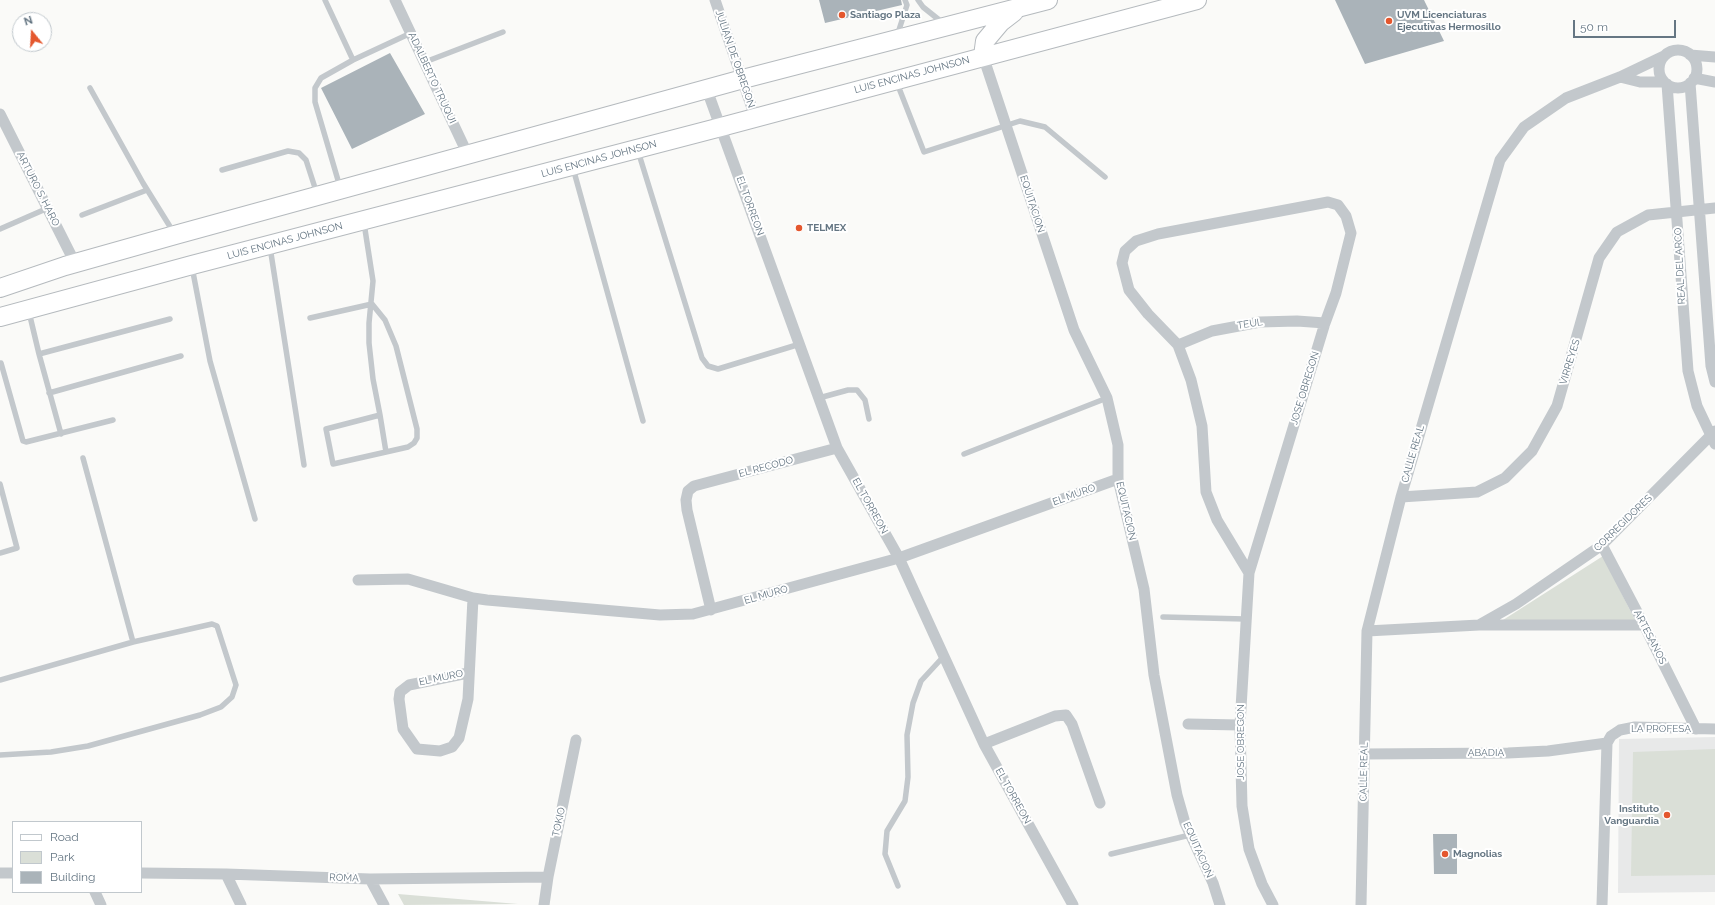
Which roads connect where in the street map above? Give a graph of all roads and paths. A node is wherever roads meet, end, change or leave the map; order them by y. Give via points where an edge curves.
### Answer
1 (325, 0) edge
2 (395, 0) edge
3 (715, 0) edge
4 (905, 0) edge
5 (918, 0) edge
6 (1196, 0) edge
7 (1043, 1) edge
8 (1020, 8) junction
9 (948, 27) junction
10 (503, 32) dead end
11 (411, 33) junction
12 (895, 40) junction
13 (1690, 55) junction
14 (983, 56) junction
15 (1664, 56) junction
16 (1715, 57) edge
17 (354, 60) junction
18 (425, 62) junction
19 (1620, 76) junction
20 (743, 79) junction
21 (895, 80) junction
22 (1692, 81) junction
23 (1715, 82) edge
24 (1665, 83) junction
25 (90, 88) dead end
26 (707, 90) junction
27 (0, 114) edge
28 (755, 117) junction
29 (1005, 125) junction
30 (721, 127) junction
31 (638, 149) junction
32 (468, 156) junction
33 (573, 166) junction
34 (222, 170) dead end
35 (1105, 177) dead end
36 (147, 190) junction
37 (341, 190) junction
38 (317, 196) junction
39 (48, 208) junction
40 (1715, 208) edge
41 (1698, 210) junction
42 (1677, 211) junction
43 (82, 215) dead end
44 (364, 220) junction
45 (1, 226) edge
46 (175, 235) junction
47 (270, 245) junction
48 (70, 264) junction
49 (192, 265) junction
50 (0, 276) edge
51 (0, 288) edge
52 (372, 304) junction
53 (29, 310) junction
54 (0, 317) edge
55 (310, 318) dead end
56 (170, 319) dead end
57 (1325, 323) junction
58 (800, 344) junction
59 (1178, 344) junction
60 (39, 354) junction
61 (181, 356) dead end
62 (1, 363) dead end
63 (1715, 382) edge
64 (49, 393) junction
65 (819, 398) junction
66 (1107, 398) junction
67 (380, 415) junction
68 (869, 419) dead end
69 (113, 420) dead end
70 (643, 421) dead end
71 (61, 434) junction
72 (1714, 436) edge
73 (837, 448) junction
74 (386, 452) junction
75 (964, 454) dead end
76 (83, 458) dead end
77 (304, 465) dead end
78 (1118, 479) junction
79 (0, 484) edge
80 (1401, 497) junction
81 (255, 519) dead end
82 (1602, 545) junction
83 (0, 553) edge
84 (899, 558) junction
85 (1249, 573) junction
86 (358, 580) dead end
87 (473, 598) junction
88 (711, 610) junction
89 (1163, 617) dead end
90 (1245, 619) junction
91 (1479, 625) junction
92 (1644, 625) junction
93 (1367, 631) junction
94 (134, 642) junction
95 (944, 656) junction
96 (468, 673) junction
97 (0, 680) edge
98 (1188, 724) dead end
99 (1240, 725) junction
100 (1696, 729) junction
101 (1715, 729) edge
102 (576, 740) dead end
103 (1607, 743) junction
104 (984, 744) junction
105 (1364, 754) junction
106 (0, 755) edge
107 (1100, 803) dead end
108 (1190, 836) junction
109 (1111, 854) dead end
110 (0, 873) edge
111 (12, 873) edge
112 (142, 873) edge
113 (226, 874) junction
114 (548, 877) junction
115 (370, 879) junction
116 (898, 886) dead end
117 (95, 893) edge
118 (101, 905) edge
119 (241, 905) edge
120 (384, 905) edge
121 (544, 905) edge
122 (1073, 905) edge
123 (1220, 905) edge
124 (1273, 905) edge
125 (1361, 905) edge
126 (1602, 905) edge

1 - 17 lane
2 - 11 street, ADALBERTO TRUQUI
3 - 20 street, JULIAN DE OBREGON
4 - 12 lane via 906,5
5 - 9 lane
6 - 14 main road, LUIS ENCINAS JOHNSON
7 - 8 main road
8 - 9 main road
8 - 14 main road via 1001,22 985,41
9 - 12 main road
10 - 18 lane
11 - 17 lane
11 - 18 street, ADALBERTO TRUQUI
12 - 20 main road
13 - 15 street, CALLE REAL via 1677,50
13 - 16 street, CALLE REAL
13 - 22 street via 1696,66
14 - 21 main road, LUIS ENCINAS JOHNSON
14 - 29 street, EQUITACION
15 - 19 street, CALLE REAL
15 - 24 street via 1659,70
17 - 37 lane via 320,78 315,88 315,102
18 - 32 street, ADALBERTO TRUQUI
19 - 24 street via 1640,82
19 - 80 street, CALLE REAL via 1566,98 1524,127 1500,160
20 - 26 main road
20 - 28 street, JULIAN DE OBREGON
21 - 28 main road, LUIS ENCINAS JOHNSON
21 - 29 lane via 924,152
22 - 23 street
22 - 24 street via 1679,88
22 - 41 street
24 - 42 street, REAL DEL ARCO
25 - 36 lane
26 - 30 street, EL TORREON
26 - 32 main road
27 - 39 street, ARTURO S. HARO
28 - 30 main road, LUIS ENCINAS JOHNSON
29 - 35 lane via 1020,121 1046,127
29 - 66 street, EQUITACION via 1074,330
30 - 31 main road, LUIS ENCINAS JOHNSON
30 - 58 street, EL TORREON
31 - 33 main road, LUIS ENCINAS JOHNSON
31 - 58 lane via 702,358 708,366 718,369
32 - 37 main road
33 - 44 main road, LUIS ENCINAS JOHNSON
33 - 70 lane
34 - 38 lane via 288,151 299,153 306,160
36 - 43 lane
36 - 46 lane
37 - 38 main road
38 - 46 main road
39 - 45 lane
39 - 48 street, ARTURO S. HARO
40 - 41 street, VIRREYES
41 - 42 street, VIRREYES
41 - 63 street via 1711,366
42 - 72 street, REAL DEL ARCO via 1688,371 1697,406
42 - 80 street, VIRREYES via 1648,215 1617,232 1599,258 1557,406 1532,451 1505,478 1477,492
44 - 47 main road, LUIS ENCINAS JOHNSON
44 - 52 lane via 373,281
46 - 48 main road
47 - 49 main road, LUIS ENCINAS JOHNSON
47 - 77 lane
48 - 50 main road
48 - 51 main road
49 - 53 main road, LUIS ENCINAS JOHNSON
49 - 81 lane via 210,361
52 - 55 lane
52 - 67 lane via 368,323 369,342
52 - 74 lane via 385,320 396,346 417,429 414,443
53 - 54 main road, LUIS ENCINAS JOHNSON
53 - 60 lane
56 - 60 lane
57 - 59 street, TEUL via 1260,322 1212,330
57 - 59 street, JOSE OBREGON via 1336,293 1351,233 1346,216 1338,205 1328,202 1158,234 1136,241 1126,251 1122,263 1129,290 1148,314
57 - 85 street, JOSE OBREGON
58 - 65 street, EL TORREON
59 - 85 street via 1191,380 1202,426 1206,492 1217,520
60 - 64 lane
61 - 64 lane
62 - 71 lane via 23,441
64 - 71 lane
65 - 68 lane via 856,390 865,400
65 - 73 street, EL TORREON
66 - 75 lane
66 - 78 street, EQUITACION via 1118,446
67 - 74 lane
67 - 74 lane via 326,429 333,464
69 - 71 lane
72 - 82 street, CORREGIDORES
73 - 84 street, EL TORREON
73 - 88 street, EL RECODO via 694,486 688,491 686,500
76 - 94 lane
78 - 84 street, EL MURO
78 - 108 street, EQUITACION via 1144,590 1154,675 1177,795
79 - 83 lane via 17,548
80 - 93 street, CALLE REAL
82 - 91 street, CORREGIDORES via 1555,579
82 - 92 street, ARTESANOS
84 - 88 street, EL MURO
84 - 95 street, EL TORREON
85 - 90 street, JOSE OBREGON
86 - 87 street via 408,580
87 - 88 street, EL MURO via 660,615 693,614
87 - 96 street, EL MURO
89 - 90 lane
90 - 99 street, JOSE OBREGON
91 - 92 street, CORREGIDORES
91 - 93 street, CORREGIDORES
92 - 100 street, ARTESANOS
93 - 105 street, CALLE REAL
94 - 97 lane
94 - 106 lane via 212,624 217,626 236,685 232,697 221,707 88,746 51,752
95 - 104 street, EL TORREON
95 - 116 lane via 921,681 913,703 907,735 908,777 905,801 887,831 885,854
96 - 96 street, EL MURO via 468,699 459,738 452,747 440,751 417,749 403,729 400,692 409,685
98 - 99 street
99 - 124 street, JOSE OBREGON via 1242,806 1249,849
100 - 101 street, LA PROFESA
100 - 103 street, LA PROFESA via 1635,727 1620,730 1611,736
102 - 114 street, TOKIO
103 - 105 street, ABADIA via 1508,754
103 - 126 street
104 - 107 street via 1055,716 1066,715 1072,724
104 - 122 street, EL TORREON
105 - 125 street, CALLE REAL
108 - 109 lane
108 - 123 street, EQUITACION via 1213,883
110 - 111 street
112 - 113 street, ROMA
113 - 115 street, ROMA
113 - 119 street
114 - 115 street, ROMA
114 - 121 street, TOKIO
115 - 120 street
117 - 118 street

